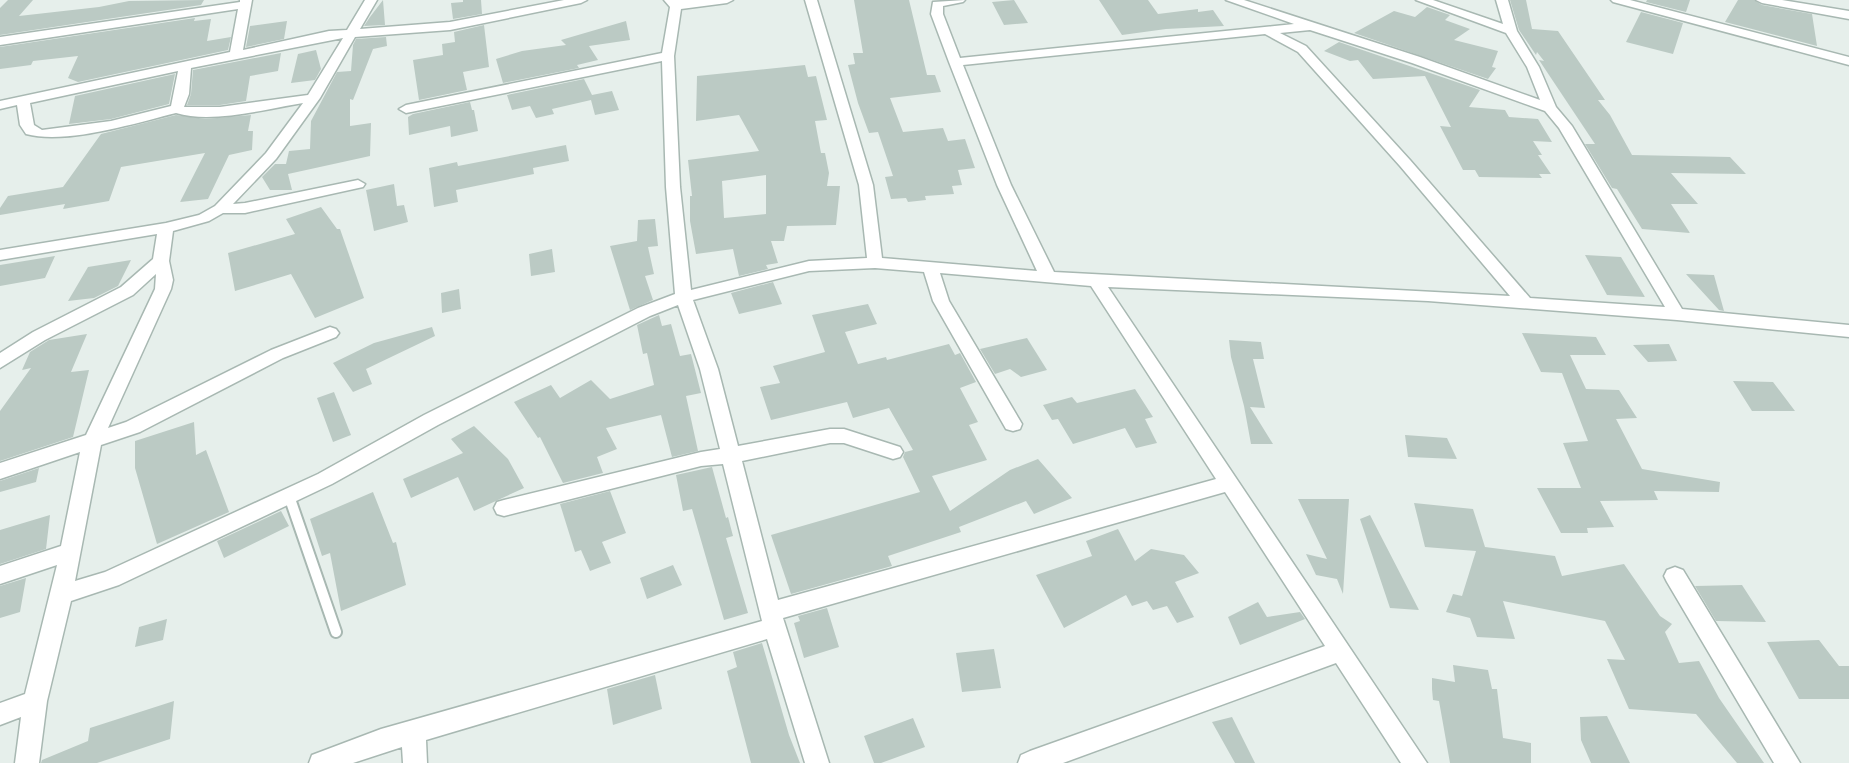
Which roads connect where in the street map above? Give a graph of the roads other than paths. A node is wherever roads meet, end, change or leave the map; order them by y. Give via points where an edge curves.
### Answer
1 (371, 0) edge
2 (581, 0) edge
3 (728, 0) edge
4 (811, 0) edge
5 (959, 0) edge
6 (1232, 0) edge
7 (1422, 0) edge
8 (1502, 0) edge
9 (1617, 0) edge
10 (1762, 0) edge
11 (674, 2) edge
12 (246, 3) edge
13 (1849, 15) edge
14 (1311, 26) junction
15 (1268, 31) junction
16 (1511, 31) junction
17 (351, 33) junction
18 (0, 41) edge
19 (236, 54) junction
20 (668, 56) junction
21 (1849, 61) edge
22 (955, 62) junction
23 (185, 66) junction
24 (313, 98) junction
25 (22, 100) junction
26 (0, 105) edge
27 (1550, 108) junction
28 (177, 109) junction
29 (406, 109) dead end
30 (358, 184) dead end
31 (220, 209) junction
32 (166, 228) junction
33 (0, 255) edge
34 (161, 261) junction
35 (875, 263) junction
36 (930, 267) junction
37 (1047, 275) junction
38 (1096, 280) junction
39 (684, 297) junction
40 (1525, 303) junction
41 (1677, 314) junction
42 (1849, 331) edge
43 (330, 333) dead end
44 (0, 363) edge
45 (1013, 424) dead end
46 (92, 442) junction
47 (893, 452) dead end
48 (732, 455) junction
49 (0, 471) edge
50 (1228, 483) junction
51 (289, 496) junction
52 (504, 508) dead end
53 (70, 552) junction
54 (0, 574) edge
55 (1675, 576) dead end
56 (62, 595) junction
57 (772, 620) junction
58 (336, 632) dead end
59 (1340, 651) junction
60 (35, 701) junction
61 (0, 714) edge
62 (413, 732) junction
63 (27, 763) edge
64 (321, 763) edge
65 (415, 763) edge
66 (817, 763) edge
67 (1030, 763) edge
68 (1415, 763) edge
69 (1788, 763) edge

1 - 17 street
2 - 17 street via 450,26
3 - 11 street
4 - 35 street via 866,185
5 - 22 street via 941,2 935,7
6 - 14 street
7 - 16 street
8 - 16 street
9 - 21 street
10 - 13 street
11 - 20 street
12 - 18 street
12 - 19 street
14 - 15 street
14 - 27 street
15 - 22 street
15 - 40 street via 1302,49
16 - 27 street via 1533,67
17 - 19 street
17 - 24 street
19 - 23 street
20 - 29 street
20 - 39 street via 673,187
22 - 37 street via 1004,185
23 - 25 street
23 - 28 street
24 - 28 street via 201,113 188,114
24 - 31 street via 271,156
25 - 26 street
25 - 28 street via 27,125 31,131 42,134 111,125
27 - 41 street via 1565,126
30 - 31 street via 245,208
31 - 32 street via 204,218
32 - 33 street
32 - 34 street
34 - 44 street via 127,291 39,336
34 - 46 street via 163,290
35 - 36 street
35 - 39 street via 809,266
36 - 37 street
36 - 45 street via 941,301
37 - 38 street
38 - 40 street
38 - 50 street
39 - 48 street
39 - 51 street via 644,312
40 - 41 street
41 - 42 street
43 - 46 street via 277,354 152,418
46 - 49 street
46 - 53 street
47 - 48 street via 855,439 830,436
48 - 52 street via 701,459
48 - 57 street
50 - 57 street
50 - 59 street
51 - 56 street via 111,579
51 - 58 lane
53 - 54 street
53 - 56 street
55 - 69 street
56 - 60 street
57 - 62 street
57 - 66 street
59 - 67 street
59 - 68 street
60 - 61 street
60 - 63 street
62 - 64 street
62 - 65 street

